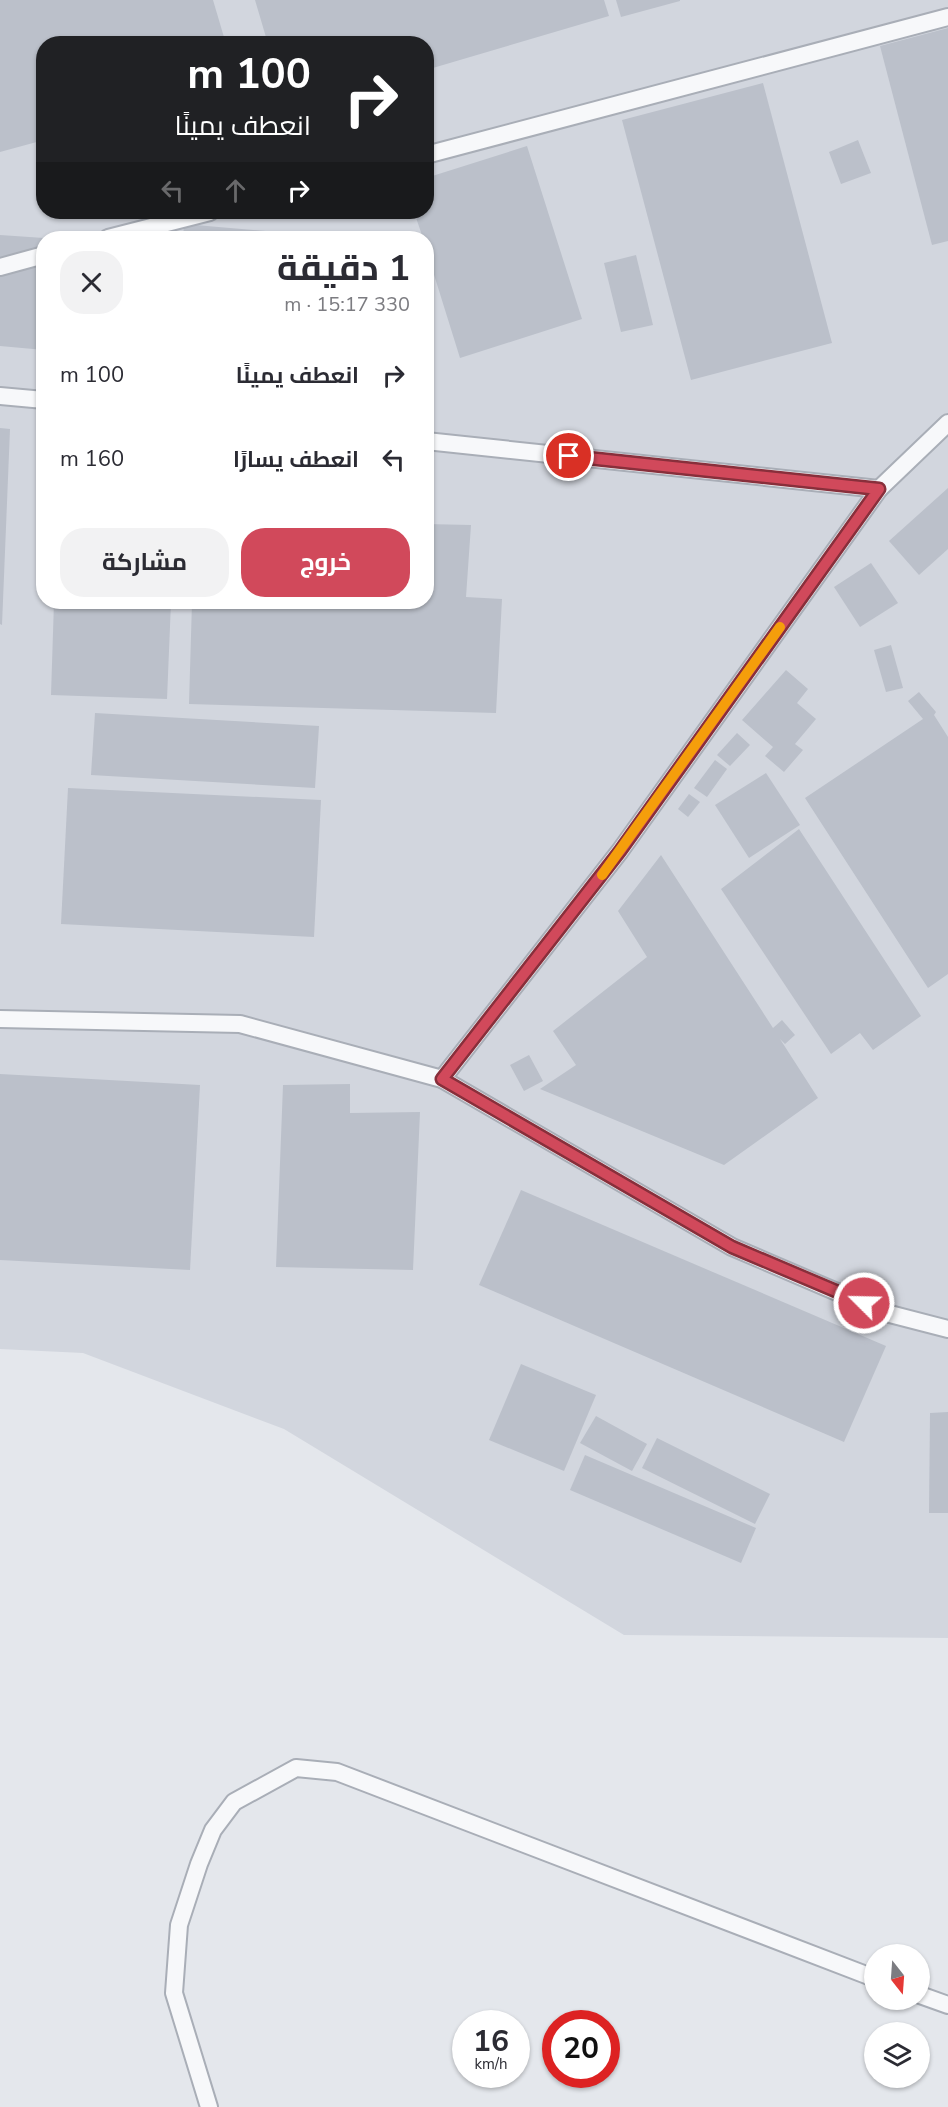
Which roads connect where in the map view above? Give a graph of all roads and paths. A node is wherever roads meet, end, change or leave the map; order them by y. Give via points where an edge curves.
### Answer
1 (948, 17) edge
2 (434, 153) edge
3 (183, 219) edge
4 (135, 231) edge
5 (36, 257) edge
6 (0, 267) edge
7 (0, 396) edge
8 (36, 399) edge
9 (948, 423) edge
10 (434, 442) edge
11 (879, 489) junction
12 (0, 1019) edge
13 (442, 1079) junction
14 (948, 1329) edge
15 (864, 1974) edge
16 (930, 1999) edge
17 (948, 2006) edge
18 (209, 2107) edge

1 - 2 lane
3 - 4 lane
5 - 6 lane
7 - 8 lane
9 - 11 lane
10 - 11 lane
11 - 13 lane via 620,851
12 - 13 lane via 240,1024
13 - 14 lane via 732,1247 886,1313
15 - 18 lane via 337,1772 296,1768 234,1802 213,1830 179,1925 174,1993
16 - 17 lane

